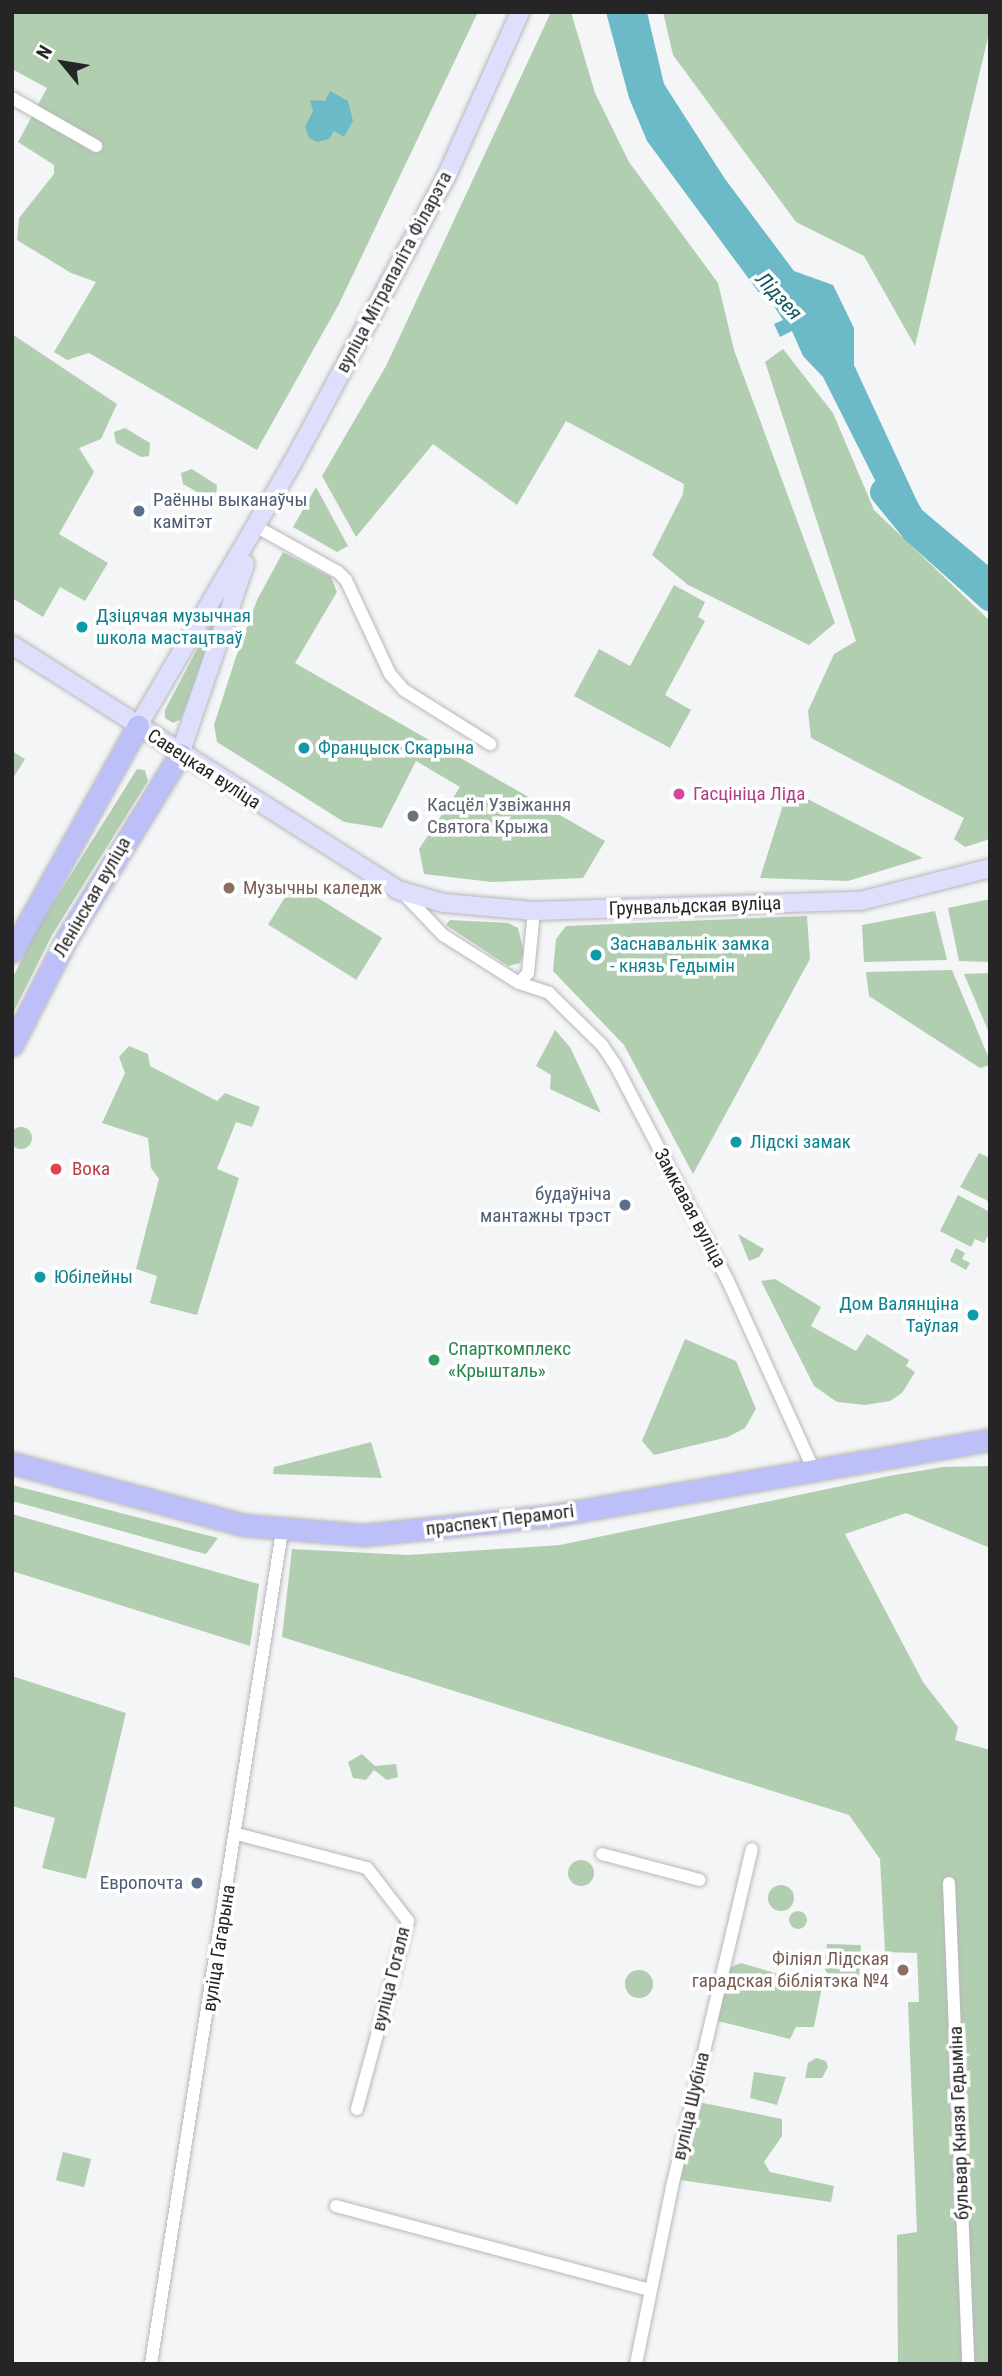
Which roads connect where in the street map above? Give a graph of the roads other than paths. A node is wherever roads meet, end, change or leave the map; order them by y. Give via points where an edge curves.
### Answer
1 (520, 12) edge
2 (12, 98) edge
3 (96, 146) dead end
4 (257, 527) junction
5 (12, 645) edge
6 (138, 726) junction
7 (490, 744) dead end
8 (180, 754) junction
9 (990, 868) edge
10 (398, 890) junction
11 (534, 911) junction
12 (12, 953) edge
13 (519, 983) junction
14 (12, 1045) edge
15 (990, 1440) edge
16 (12, 1464) edge
17 (814, 1471) junction
18 (282, 1531) junction
19 (237, 1835) junction
20 (752, 1849) dead end
21 (601, 1854) dead end
22 (700, 1880) dead end
23 (949, 1883) dead end
24 (357, 2109) dead end
25 (337, 2206) dead end
26 (649, 2290) junction
27 (152, 2364) edge
28 (636, 2364) edge
29 (968, 2364) edge

1 - 4 main road, вуліца Мітрапаліта Філарэта via 446,177
2 - 3 street
4 - 6 main road, вуліца Мітрапаліта Філарэта
4 - 7 street via 338,572 390,674 404,690
4 - 8 main road, вуліца Мітрапаліта Філарэта
5 - 6 main road, Савецкая вуліца
6 - 8 main road, Савецкая вуліца
6 - 12 main road
8 - 10 main road, Савецкая вуліца
8 - 14 main road, Ленінская вуліца via 67,938
9 - 11 main road, Грунвальдская вуліца via 860,901
10 - 11 main road, Грунвальдская вуліца via 444,903
10 - 13 street, Замкавая вуліца via 443,935
11 - 13 street via 528,973
13 - 17 street, Замкавая вуліца via 549,993 615,1064 728,1281
15 - 17 main road, праспект Перамогі
16 - 18 main road, праспект Перамогі via 152,1503
17 - 18 main road, праспект Перамогі via 550,1516 364,1535
18 - 19 street, вуліца Гагарына
19 - 24 street, вуліца Гогаля via 367,1868 408,1921
19 - 27 street, вуліца Гагарына
20 - 26 street, вуліца Шубіна
21 - 22 street
23 - 29 street, бульвар Князя Гедыміна
25 - 26 street
26 - 28 street, вуліца Шубіна

